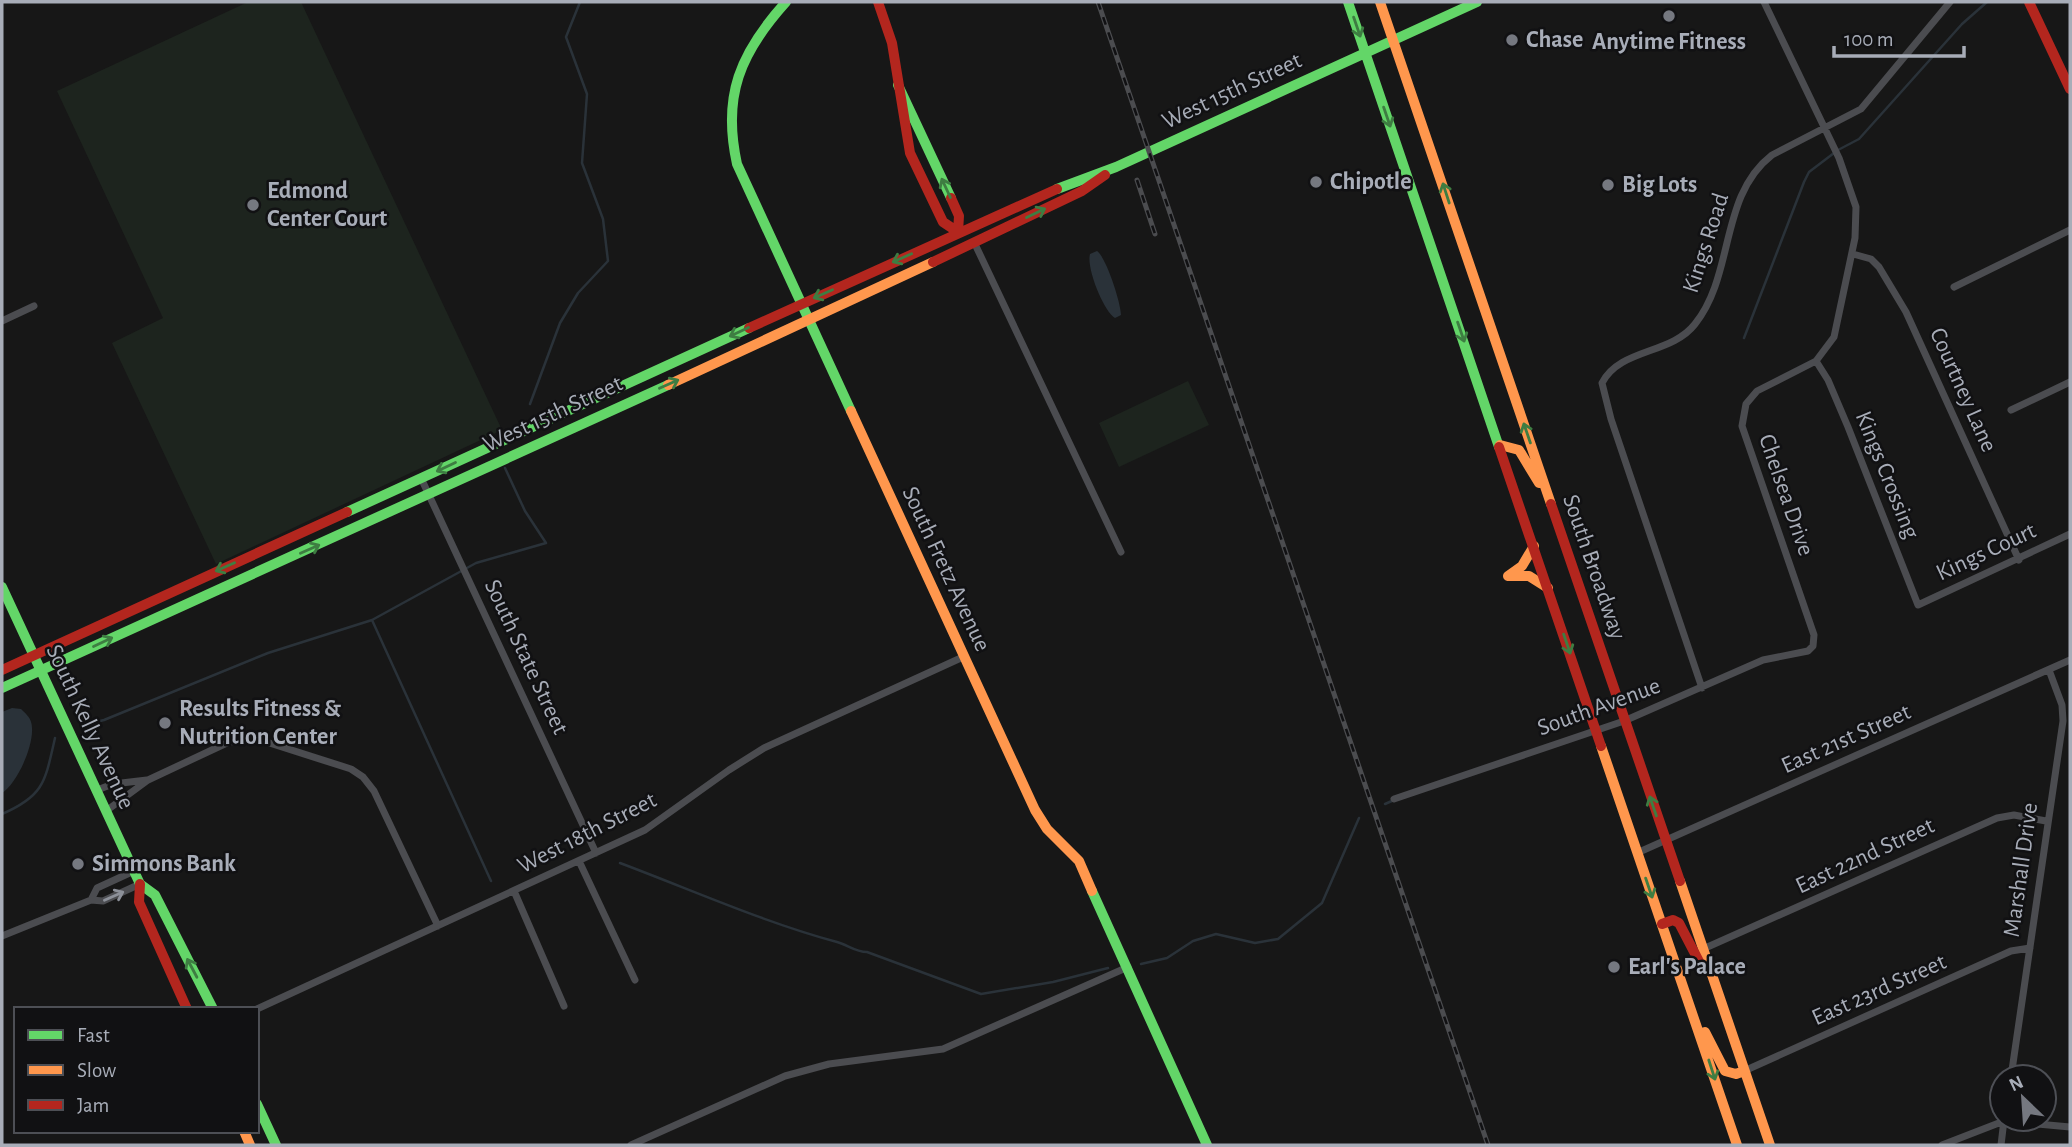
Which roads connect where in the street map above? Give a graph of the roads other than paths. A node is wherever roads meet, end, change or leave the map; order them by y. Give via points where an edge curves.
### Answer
1 (786, 2) edge
2 (878, 2) edge
3 (1348, 2) edge
4 (1380, 2) edge
5 (1478, 2) edge
6 (1765, 2) edge
7 (1951, 2) edge
8 (2029, 2) edge
9 (1392, 40) junction
10 (1365, 52) junction
11 (898, 85) junction
12 (2070, 89) edge
13 (1826, 127) junction
14 (1116, 167) junction
15 (2070, 230) edge
16 (958, 232) junction
17 (974, 242) junction
18 (1853, 254) junction
19 (1954, 287) dead end
20 (801, 304) junction
21 (34, 306) dead end
22 (807, 319) junction
23 (2, 321) edge
24 (1816, 361) junction
25 (2070, 382) edge
26 (2011, 410) dead end
27 (1500, 445) junction
28 (421, 478) junction
29 (429, 495) junction
30 (1549, 498) junction
31 (2070, 534) edge
32 (1534, 546) junction
33 (1121, 552) dead end
34 (2019, 560) junction
35 (2, 587) edge
36 (1548, 588) junction
37 (1918, 605) joint
38 (1813, 646) joint
39 (34, 656) junction
40 (963, 657) junction
41 (2070, 660) edge
42 (2, 670) edge
43 (2049, 670) junction
44 (41, 671) junction
45 (2, 688) edge
46 (1702, 688) junction
47 (1624, 721) junction
48 (1596, 729) junction
49 (148, 780) junction
50 (97, 790) junction
51 (1394, 799) dead end
52 (106, 811) junction
53 (2046, 821) junction
54 (1665, 841) junction
55 (597, 853) junction
56 (1637, 853) junction
57 (579, 861) junction
58 (134, 871) junction
59 (140, 884) junction
60 (514, 891) junction
61 (91, 900) junction
62 (1662, 924) junction
63 (438, 926) junction
64 (2, 936) edge
65 (2030, 948) junction
66 (1703, 949) junction
67 (1128, 967) junction
68 (635, 980) dead end
69 (1719, 996) junction
70 (564, 1006) dead end
71 (186, 1007) edge
72 (212, 1007) edge
73 (259, 1008) edge
74 (1693, 1014) junction
75 (2013, 1063) edge
76 (1744, 1071) junction
77 (259, 1108) edge
78 (1988, 1126) edge
79 (276, 1145) edge
80 (631, 1145) edge
81 (1207, 1145) edge
82 (1737, 1145) edge
83 (1770, 1145) edge
84 (1942, 1145) edge

1 - 20 main road, South Fretz Avenue via 739,66 729,124 737,164
2 - 11 main road via 892,43
3 -> 10 main road, South Broadway
4 - 9 main road, South Broadway
5 - 9 main road, West 15th Street
6 - 13 street, Chelsea Drive
7 - 13 street, Kings Road via 1861,109
8 - 12 main road
9 - 10 main road, West 15th Street
30 -> 9 main road, South Broadway
10 - 14 main road, West 15th Street
10 -> 27 main road, South Broadway
16 -> 11 main road via 960,216
11 - 16 main road via 910,153 943,222
13 - 18 street, Chelsea Drive via 1856,207
13 - 46 street, Kings Road via 1772,155 1748,180 1711,298 1694,325 1671,343 1620,362 1602,383
14 - 16 main road, West 15th Street
17 -> 14 main road, West 15th Street via 1082,191
15 - 19 street
16 - 17 main road
16 -> 20 main road, West 15th Street
17 - 22 main road, West 15th Street
17 - 33 street
18 - 24 street, Chelsea Drive via 1834,337
18 - 34 street, Courtney Lane via 1871,259 1879,267 1906,312
20 - 22 main road, South Fretz Avenue
20 -> 28 main road, West 15th Street
21 - 23 street
29 -> 22 main road, West 15th Street
22 - 40 main road, South Fretz Avenue
24 - 37 street, Kings Crossing via 1848,427
24 - 38 street, Chelsea Drive via 1757,391 1746,404 1742,426 1814,635
25 - 26 street
27 - 30 main road via 1519,450
27 - 32 main road, South Broadway
28 - 29 street, South State Street
28 -> 39 main road, West 15th Street
44 -> 29 main road, West 15th Street
29 - 55 street, South State Street
30 - 47 main road, South Broadway
31 - 34 street, Kings Court
32 - 36 main road, South Broadway
32 - 36 main road via 1522,566 1508,576 1529,576
34 - 37 street, Kings Court
35 - 39 main road, South Kelly Avenue
36 -> 48 main road, South Broadway
38 - 46 street, South Avenue via 1763,660
39 - 42 main road, West 15th Street
39 - 44 main road, South Kelly Avenue
40 - 55 street, West 18th Street via 764,748 662,820
40 - 67 main road, South Fretz Avenue via 1039,818 1079,861
41 - 43 street, East 21st Street
43 - 53 street, Marshall Drive via 2063,721
43 - 54 street, East 21st Street
44 - 45 main road, West 15th Street
44 - 50 main road, South Kelly Avenue
46 - 47 street, South Avenue
47 - 48 street, South Avenue
54 -> 47 main road, South Broadway
48 - 51 street, South Avenue
48 - 56 main road, South Broadway
49 - 50 street
49 - 52 street
49 - 63 street via 243,739 257,739 351,769 374,791
50 - 52 main road, South Kelly Avenue
52 - 58 main road, South Kelly Avenue
53 - 65 street, Marshall Drive
53 - 66 street, East 22nd Street via 2014,815 1985,823
54 - 56 street, East 21st Street
54 - 66 main road, South Broadway
55 - 57 street, West 18th Street
56 -> 62 main road, South Broadway
57 - 60 street, West 18th Street
57 - 68 street
58 - 59 main road, South Kelly Avenue
58 - 61 street via 97,888
61 -> 59 street via 103,901
59 - 71 main road, South Kelly Avenue via 139,902
72 -> 59 main road, South Kelly Avenue via 155,895
60 - 63 street, West 18th Street
60 - 70 street
61 - 64 street
62 - 69 main road via 1679,923
62 - 74 main road, South Broadway
63 - 73 street, West 18th Street
65 - 75 street, Marshall Drive
65 - 76 street, East 23rd Street via 2011,951
66 - 69 main road, South Broadway
67 - 80 street via 943,1049 810,1068
67 - 81 main road, South Fretz Avenue
69 - 76 main road, South Broadway
74 - 76 main road via 1725,1071
74 -> 82 main road, South Broadway
76 - 83 main road, South Broadway
77 - 79 main road
78 - 84 street

